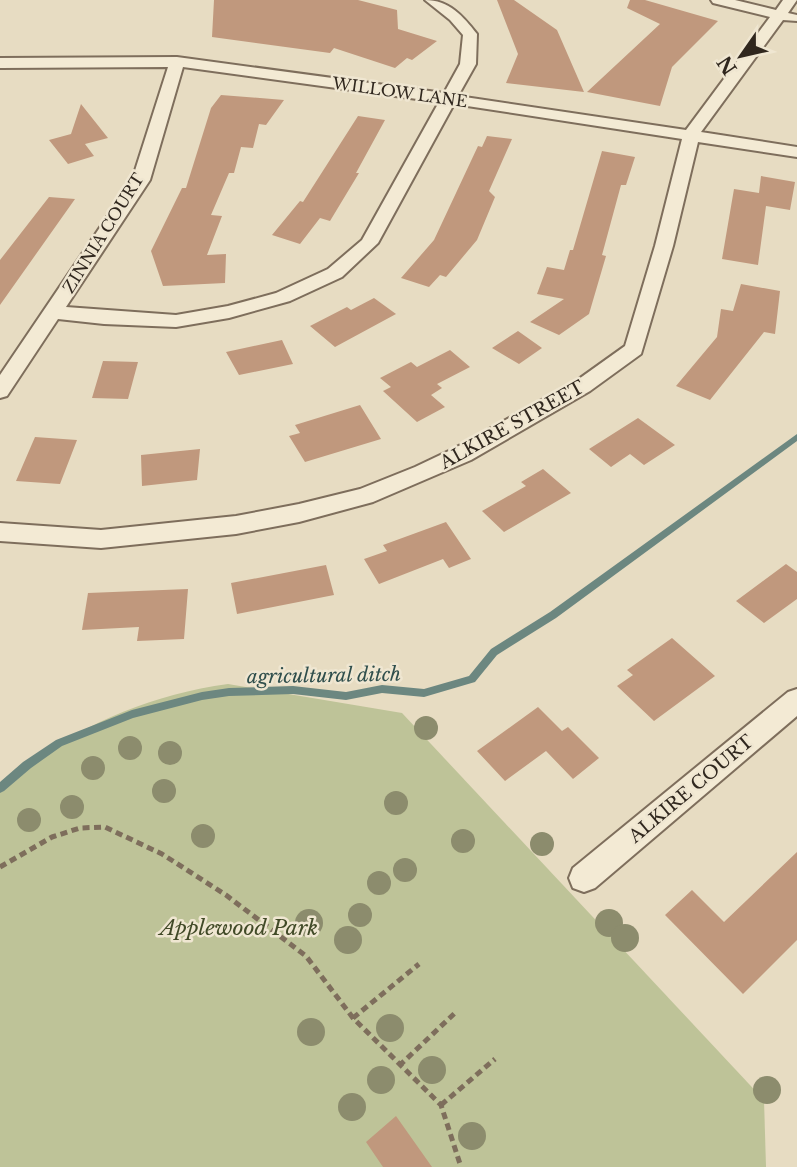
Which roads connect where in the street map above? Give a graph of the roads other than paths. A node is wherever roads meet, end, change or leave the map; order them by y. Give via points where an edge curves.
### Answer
1 (432, 0) edge
2 (718, 0) edge
3 (790, 0) edge
4 (779, 15) junction
5 (797, 19) edge
6 (0, 62) edge
7 (177, 62) junction
8 (450, 99) junction
9 (691, 135) junction
10 (797, 152) edge
11 (53, 312) junction
12 (0, 391) edge
13 (0, 532) edge
14 (797, 700) edge
15 (584, 878) dead end

1 - 8 street via 470,34 468,64
2 - 4 street
3 - 4 street, ALKIRE STREET
4 - 5 street
4 - 9 street, ALKIRE STREET
6 - 7 street, WILLOW LANE
7 - 8 street, WILLOW LANE
7 - 11 street, ZINNIA COURT via 141,180
8 - 9 street, WILLOW LANE
8 - 11 street via 369,243 335,273 283,297 176,321
9 - 10 street, WILLOW LANE
9 - 13 street, ALKIRE STREET via 634,349 583,386 423,473 365,496 299,513 236,525 101,539
11 - 12 street, ZINNIA COURT
14 - 15 street, ALKIRE COURT

